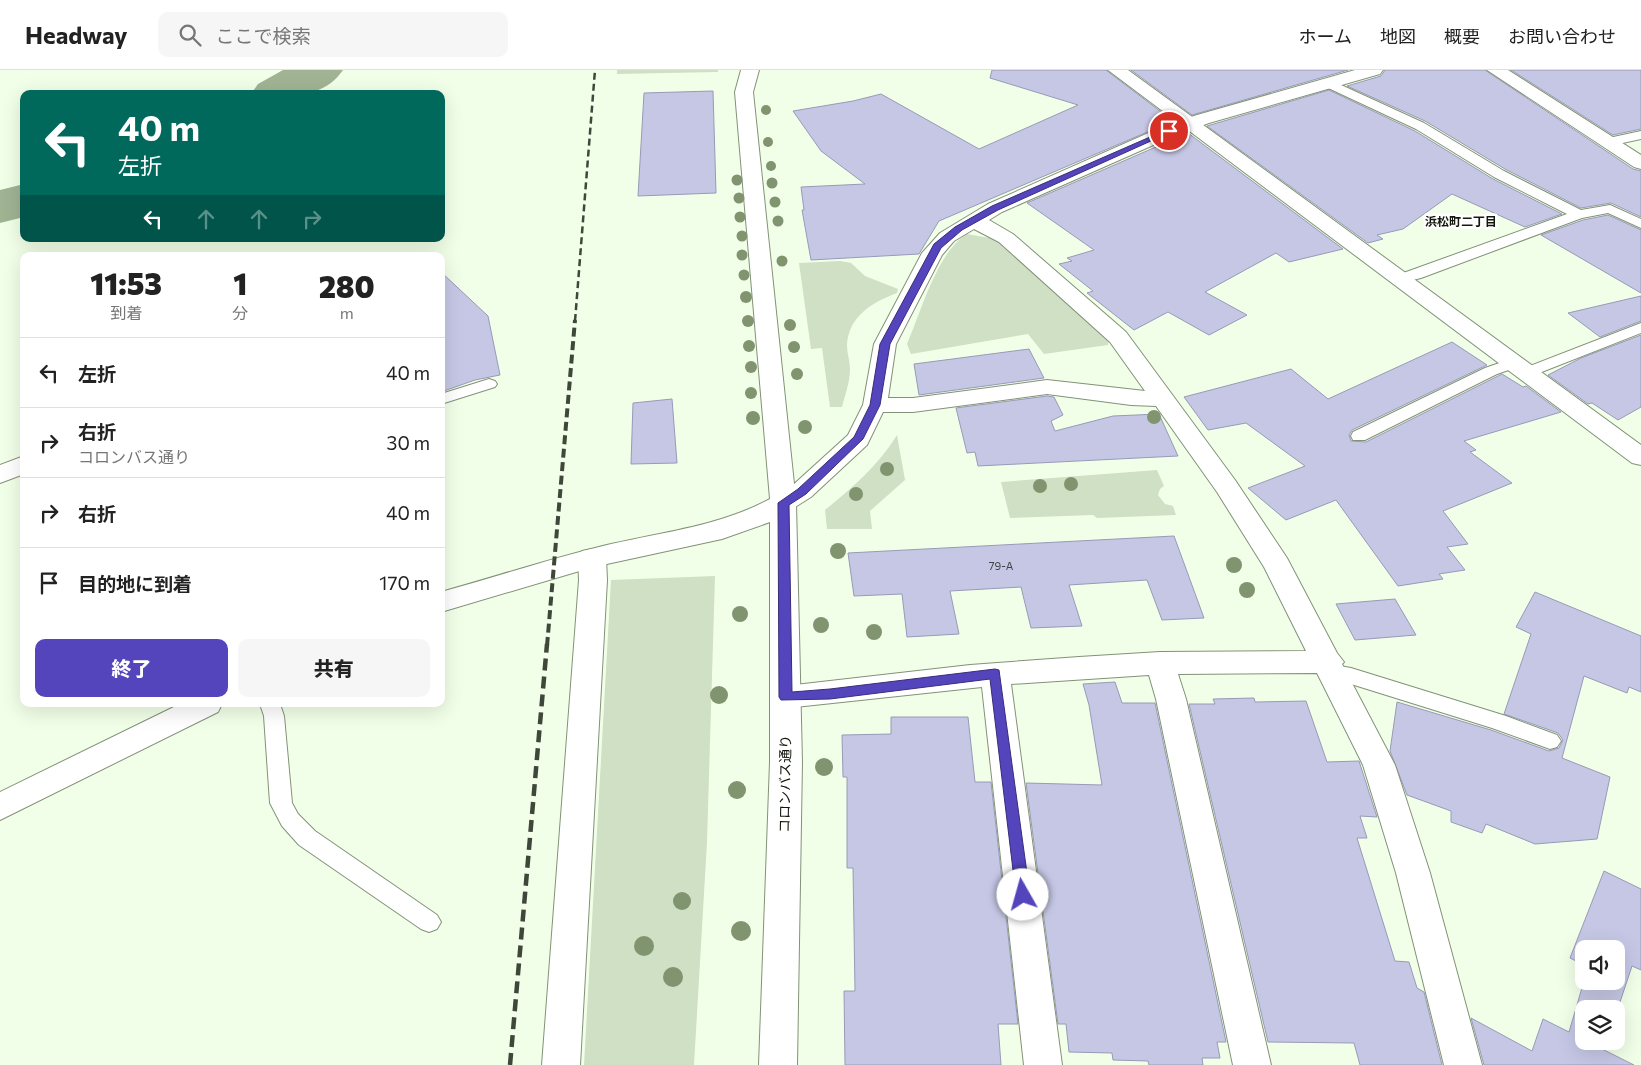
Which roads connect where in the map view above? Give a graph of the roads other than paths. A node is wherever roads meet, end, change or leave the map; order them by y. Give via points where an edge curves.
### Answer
1 (750, 70) edge
2 (1117, 70) edge
3 (1374, 70) edge
4 (1496, 70) edge
5 (1331, 78) edge
6 (1188, 124) junction
7 (1641, 135) edge
8 (1609, 142) junction
9 (1641, 163) edge
10 (1579, 214) junction
11 (973, 220) junction
12 (1641, 224) edge
13 (1400, 279) junction
14 (1641, 328) edge
15 (1521, 367) junction
16 (489, 384) dead end
17 (445, 398) edge
18 (1163, 399) junction
19 (875, 405) junction
20 (1359, 436) dead end
21 (1641, 457) edge
22 (20, 466) edge
23 (0, 475) edge
24 (783, 503) junction
25 (592, 558) junction
26 (445, 601) edge
27 (1160, 663) junction
28 (1331, 668) junction
29 (995, 674) junction
30 (786, 697) junction
31 (201, 707) edge
32 (271, 707) edge
33 (1550, 741) dead end
34 (0, 807) edge
35 (429, 922) dead end
36 (561, 1065) edge
37 (778, 1065) edge
38 (1044, 1065) edge
39 (1252, 1065) edge
40 (1463, 1065) edge

1 - 24 street, コロンバス通り via 744,92
2 - 6 street
3 - 5 street
4 - 8 street
5 - 6 street
5 - 10 lane via 1499,174
6 - 11 street
6 - 13 street
7 - 8 lane
8 - 9 street
10 - 12 lane via 1610,209
10 - 13 lane
11 - 18 street via 1006,238 1118,337
11 - 19 street via 937,246 919,278 885,344
13 - 15 street
14 - 15 lane
15 - 20 lane via 1491,371
15 - 21 street
16 - 17 lane
18 - 19 street via 1048,387 913,405
18 - 28 street via 1278,565
19 - 24 street via 858,439 802,491
22 - 23 street
24 - 25 street via 756,518 722,530
24 - 30 street, コロンバス通り
25 - 26 street
25 - 36 street
27 - 28 street
27 - 29 street
27 - 39 street via 1171,699
28 - 33 lane
28 - 40 street via 1379,764 1394,806
29 - 30 street
29 - 38 street
30 - 37 street, コロンバス通り
31 - 34 street
32 - 35 lane via 281,803 290,820 307,838

